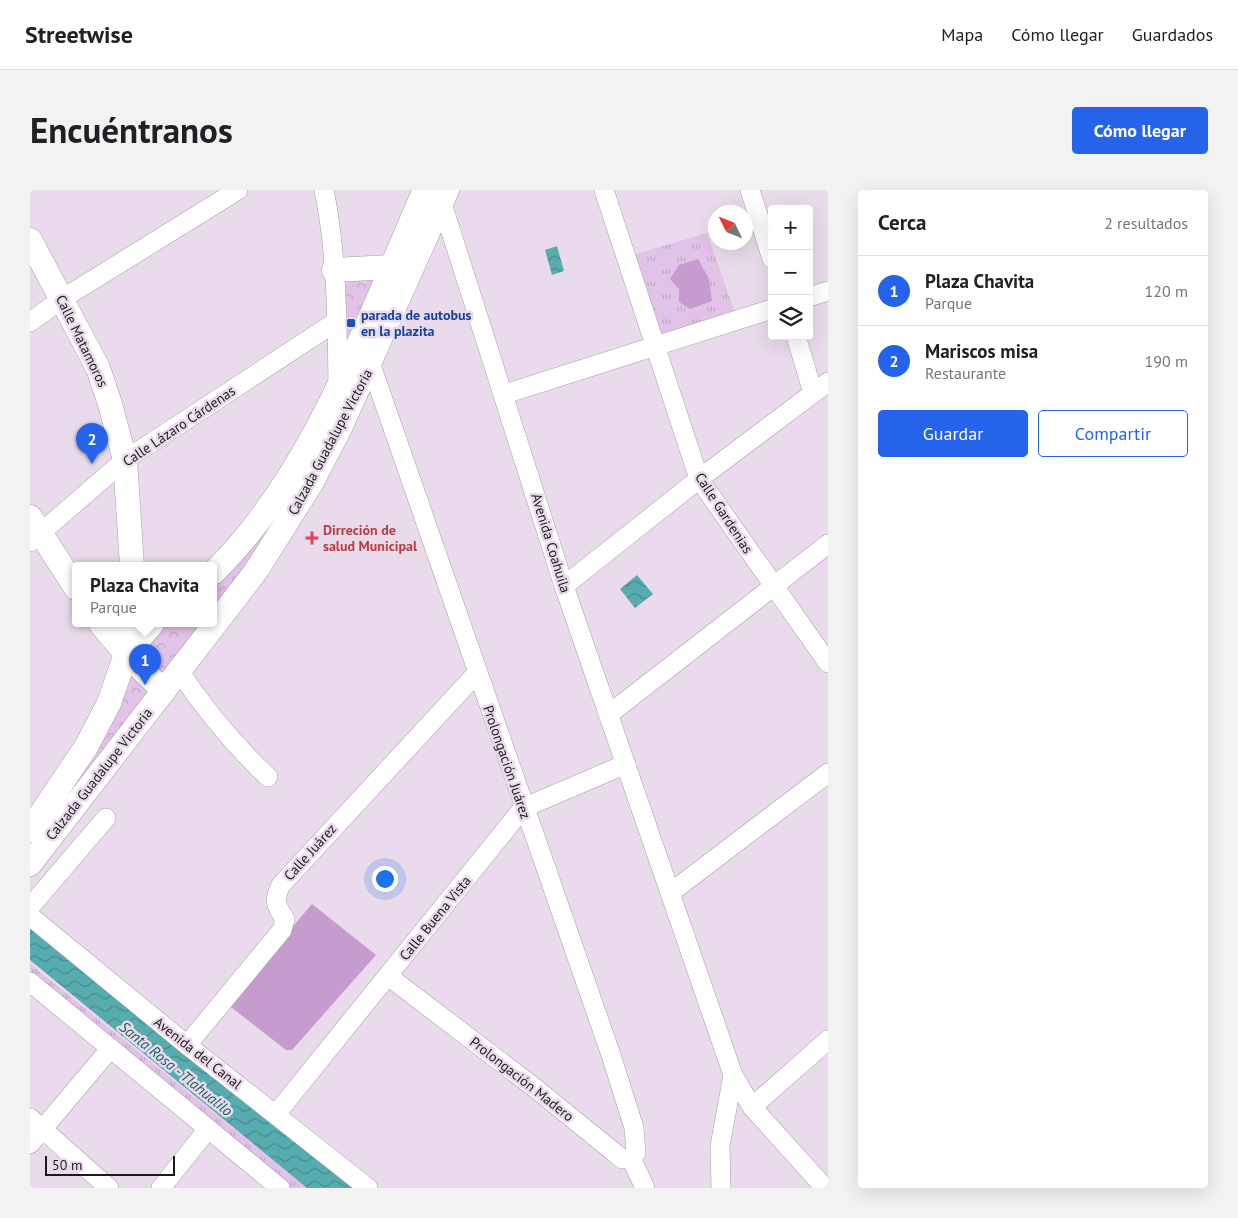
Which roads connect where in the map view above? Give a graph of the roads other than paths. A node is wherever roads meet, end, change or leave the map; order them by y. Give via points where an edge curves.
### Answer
1 (238, 190) edge
2 (324, 190) edge
3 (604, 190) edge
4 (750, 190) edge
5 (438, 193) edge
6 (30, 240) edge
7 (769, 250) edge
8 (390, 267) junction
9 (334, 270) junction
10 (828, 291) edge
11 (813, 296) edge
12 (62, 299) junction
13 (768, 310) edge
14 (337, 321) junction
15 (30, 322) edge
16 (797, 340) edge
17 (655, 346) junction
18 (371, 365) junction
19 (828, 382) edge
20 (338, 387) junction
21 (813, 393) junction
22 (505, 394) junction
23 (340, 428) junction
24 (125, 460) junction
25 (699, 479) junction
26 (33, 531) edge
27 (828, 544) edge
28 (132, 562) edge
29 (217, 569) edge
30 (72, 583) edge
31 (564, 586) junction
32 (773, 586) junction
33 (217, 622) edge
34 (104, 627) edge
35 (126, 627) edge
36 (149, 627) edge
37 (213, 627) edge
38 (126, 654) junction
39 (828, 663) edge
40 (179, 671) junction
41 (476, 672) junction
42 (164, 691) junction
43 (608, 715) junction
44 (626, 764) junction
45 (828, 773) edge
46 (268, 777) dead end
47 (523, 808) junction
48 (106, 818) dead end
49 (30, 830) edge
50 (30, 864) edge
51 (670, 893) junction
52 (30, 907) edge
53 (30, 916) edge
54 (388, 976) junction
55 (30, 982) edge
56 (828, 1040) edge
57 (187, 1046) junction
58 (110, 1049) junction
59 (734, 1075) junction
60 (752, 1107) junction
61 (276, 1114) junction
62 (36, 1124) edge
63 (208, 1129) junction
64 (30, 1144) edge
65 (631, 1158) junction
66 (109, 1188) edge
67 (160, 1188) edge
68 (280, 1188) edge
69 (368, 1188) edge
70 (645, 1188) edge
71 (721, 1188) edge
72 (825, 1188) edge

1 - 12 street
2 - 9 street
3 - 17 street, Calle Gardenias
4 - 7 street
5 - 8 main road, Calzada Guadalupe Victoria
5 - 18 main road, Calzada Guadalupe Victoria
5 - 22 street, Avenida Coahuila
6 - 12 main road, Calle Matamoros
8 - 9 main road
8 - 20 main road, Calzada Guadalupe Victoria
9 - 14 street
10 - 11 street
12 - 15 street
12 - 24 main road, Calle Matamoros via 98,368
13 - 17 street
14 - 20 street
14 - 24 street, Calle Lázaro Cárdenas
16 - 21 street
17 - 22 street
17 - 25 street, Calle Gardenias
18 - 23 main road, Calzada Guadalupe Victoria
18 - 41 street, Prolongación Juárez
19 - 21 street
20 - 23 street
20 - 29 main road, Calzada Guadalupe Victoria via 262,518
21 - 25 street
22 - 31 street, Avenida Coahuila
23 - 33 main road, Calzada Guadalupe Victoria via 312,482 256,572
24 - 26 street, Calle Lázaro Cárdenas
24 - 28 main road, Calle Matamoros
25 - 31 street
25 - 32 street, Calle Gardenias
26 - 30 main road
27 - 32 street
31 - 43 street, Avenida Coahuila
32 - 39 street, Calle Gardenias
32 - 43 street
34 - 38 main road
35 - 38 main road
36 - 38 main road, Calzada Guadalupe Victoria
37 - 40 main road, Calzada Guadalupe Victoria
38 - 42 main road
38 - 49 main road, Calzada Guadalupe Victoria via 109,703 86,747
40 - 42 main road, Calzada Guadalupe Victoria
40 - 46 street via 235,747
41 - 47 street, Prolongación Juárez
41 - 57 street, Calle Juárez via 281,885 276,895 276,906 285,919 282,930
42 - 50 main road, Calzada Guadalupe Victoria
43 - 44 street, Avenida Coahuila
44 - 47 street, Calle Buena Vista
44 - 51 street, Avenida Coahuila
45 - 51 street
47 - 54 street, Calle Buena Vista
47 - 65 street, Prolongación Juárez via 634,1128 636,1153
48 - 52 street
51 - 59 street, Avenida Coahuila
53 - 57 street, Avenida del Canal
54 - 61 street, Calle Buena Vista
54 - 65 street, Prolongación Madero via 536,1088 622,1159
55 - 58 street
56 - 60 street
57 - 61 street, Avenida del Canal
58 - 62 street
58 - 63 street
59 - 60 street, Avenida Coahuila
59 - 71 street via 720,1146
60 - 72 street, Avenida Coahuila
61 - 69 street, Avenida del Canal
62 - 64 street
62 - 66 street
63 - 67 street
63 - 68 street
65 - 70 street

